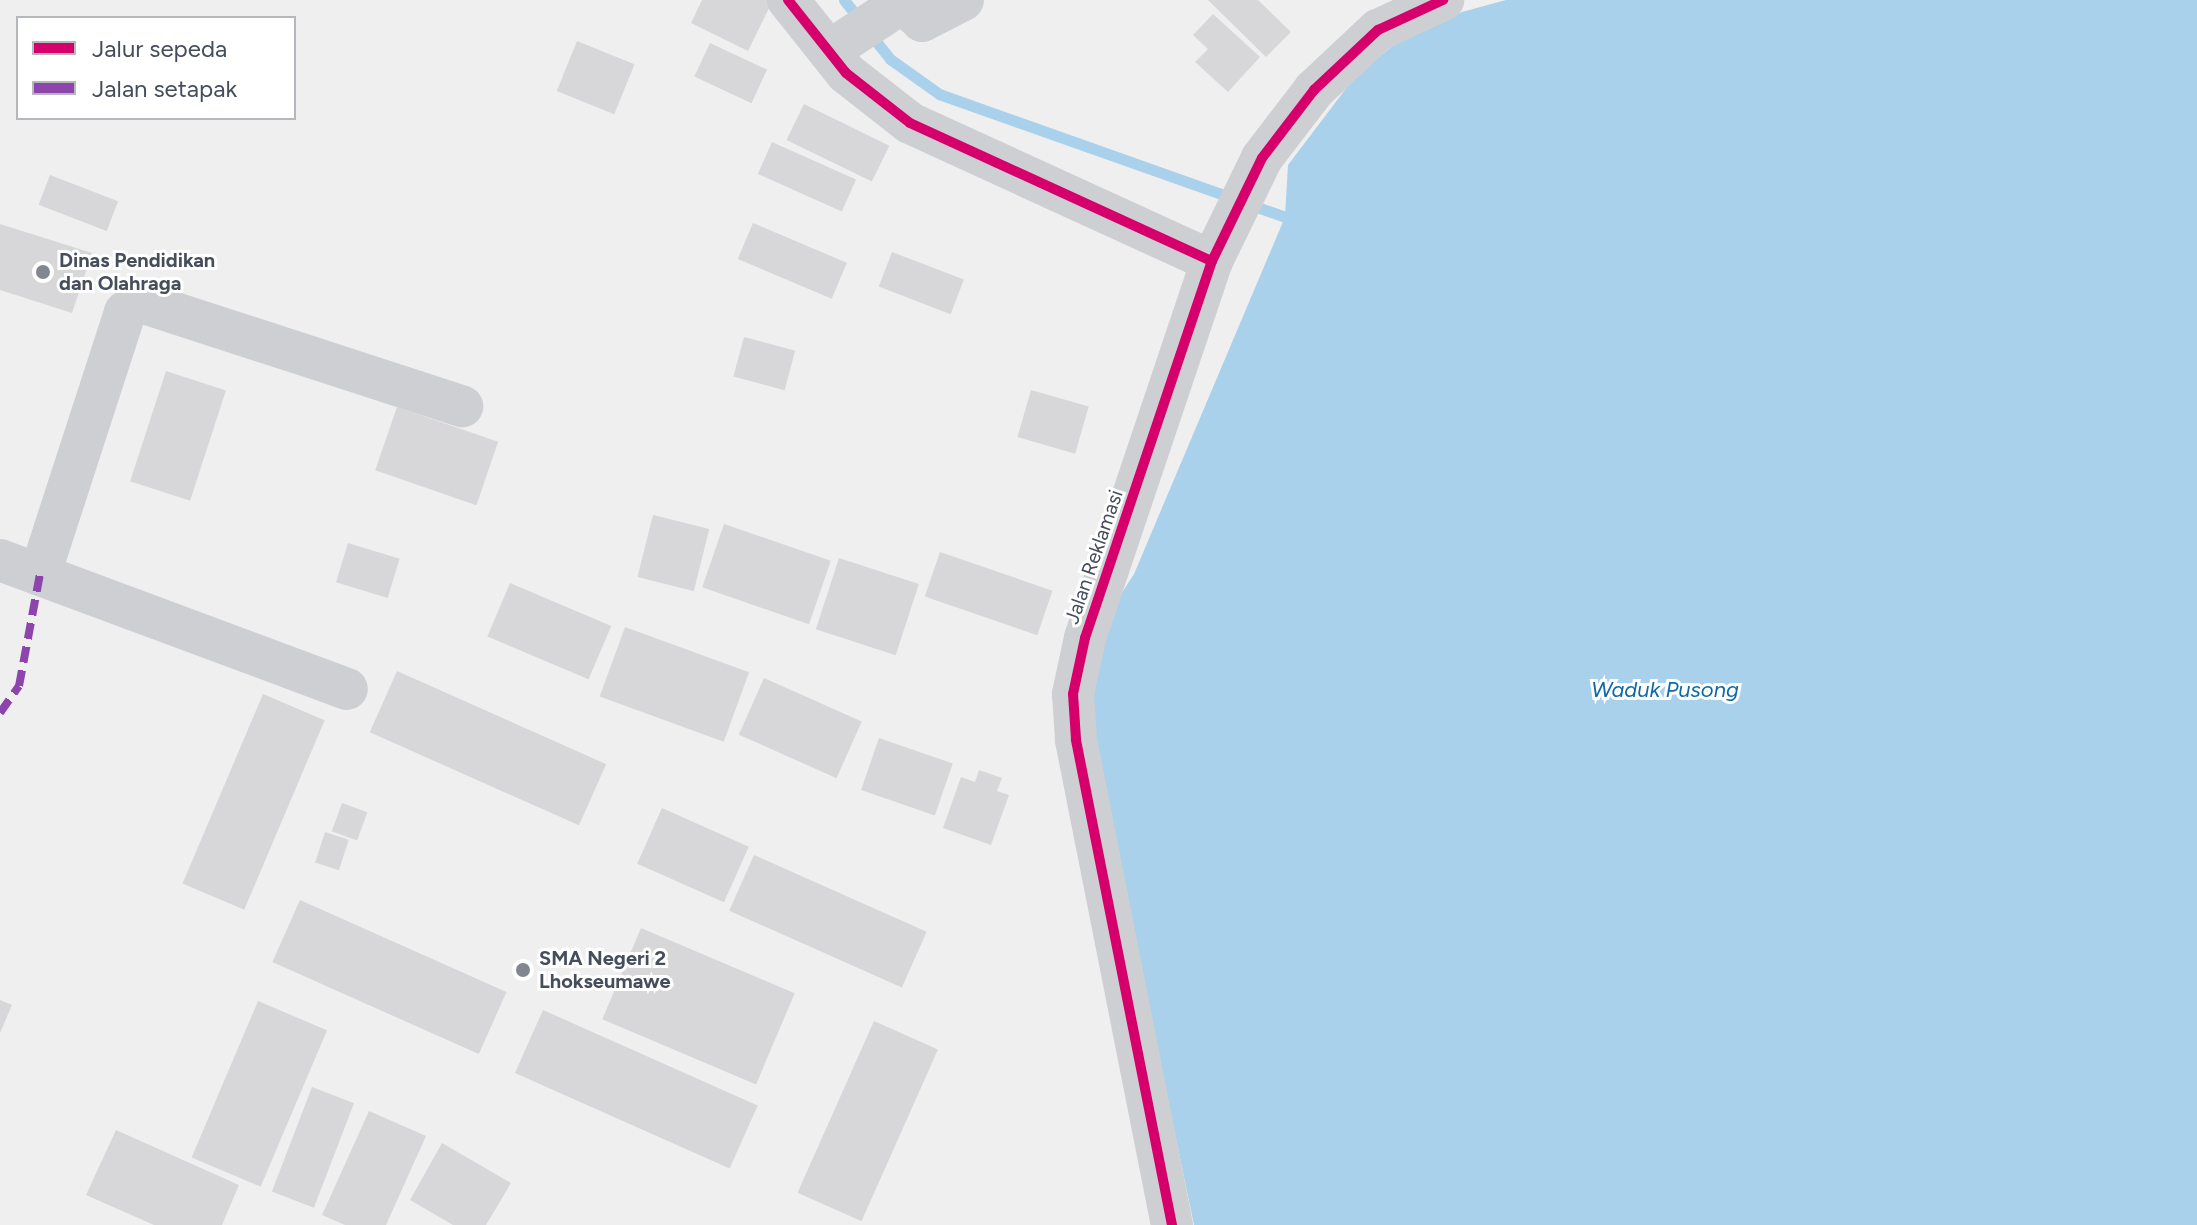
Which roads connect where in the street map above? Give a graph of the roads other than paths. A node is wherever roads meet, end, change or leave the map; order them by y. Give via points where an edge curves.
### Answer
1 (788, 0) edge
2 (1443, 0) edge
3 (897, 5) edge
4 (953, 7) edge
5 (834, 48) junction
6 (1217, 252) junction
7 (462, 406) dead end
8 (0, 560) edge
9 (40, 574) junction
10 (347, 689) dead end
11 (1172, 1225) edge

1 - 5 street
2 - 6 street, Jalan Reklamasi via 1378,30 1314,90 1262,158
3 - 4 street via 915,20
3 - 5 street
5 - 6 street via 846,73 910,123
6 - 11 street, Jalan Reklamasi via 1085,638 1073,694 1076,739
7 - 9 street via 138,301 125,312
8 - 9 street
9 - 10 street

